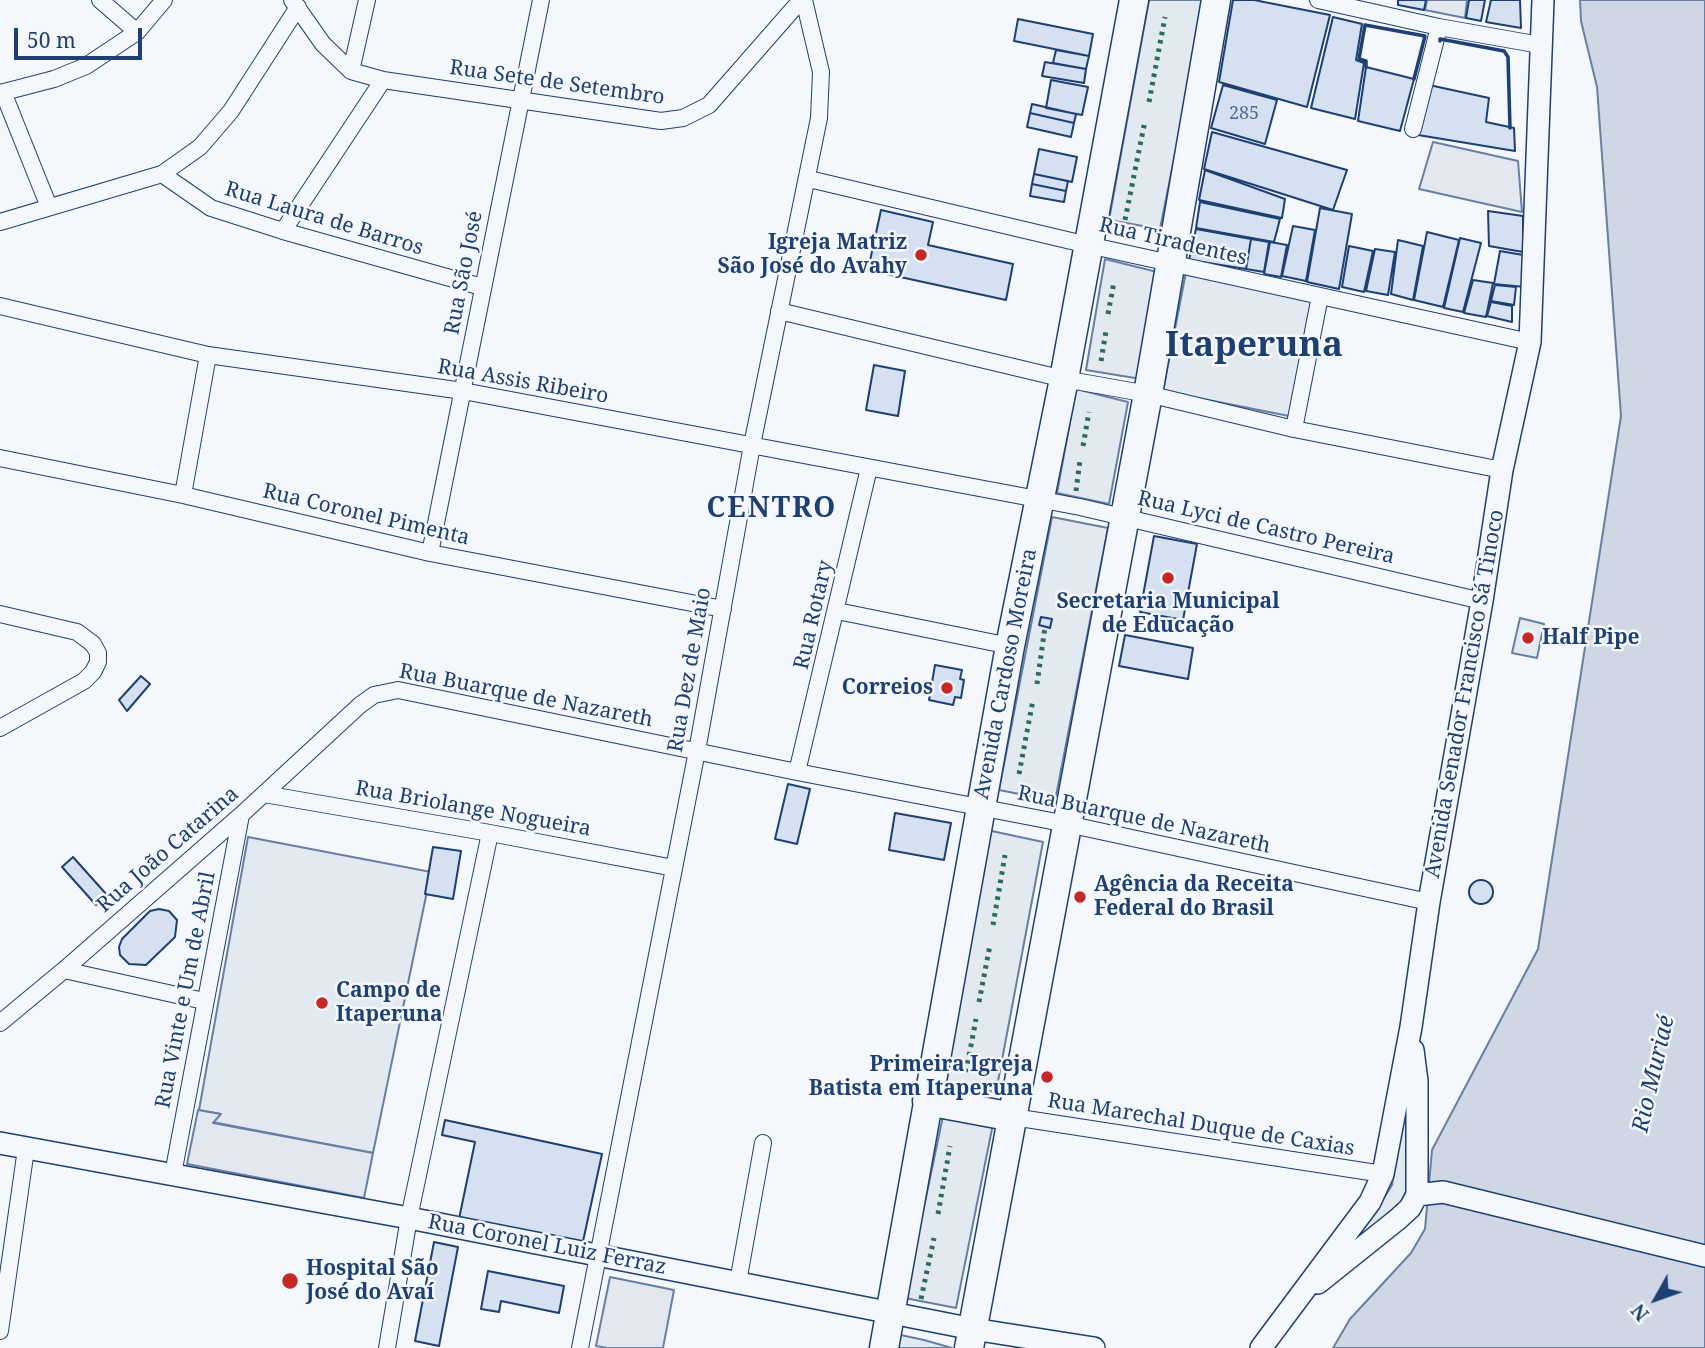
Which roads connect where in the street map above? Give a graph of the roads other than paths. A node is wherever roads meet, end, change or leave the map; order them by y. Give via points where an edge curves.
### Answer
1 (100, 0) edge
2 (164, 0) edge
3 (367, 0) edge
4 (541, 0) edge
5 (802, 0) edge
6 (1134, 0) edge
7 (1216, 0) edge
8 (1318, 0) edge
9 (1542, 0) edge
10 (295, 4) edge
11 (1439, 27) junction
12 (137, 32) junction
13 (1540, 45) junction
14 (351, 71) junction
15 (383, 80) junction
16 (1, 92) edge
17 (521, 101) junction
18 (1413, 129) dead end
19 (162, 174) junction
20 (808, 179) junction
21 (49, 207) junction
22 (0, 222) edge
23 (283, 231) junction
24 (1088, 245) junction
25 (1169, 262) junction
26 (482, 287) junction
27 (1320, 296) junction
28 (0, 306) edge
29 (779, 311) junction
30 (1530, 342) junction
31 (208, 355) junction
32 (1064, 379) junction
33 (463, 391) junction
34 (1148, 394) junction
35 (1294, 429) junction
36 (752, 445) junction
37 (0, 458) edge
38 (869, 468) junction
39 (1502, 470) junction
40 (183, 495) junction
41 (1040, 500) junction
42 (1125, 517) junction
43 (430, 553) junction
44 (1482, 601) junction
45 (723, 609) junction
46 (837, 611) junction
47 (0, 614) edge
48 (1010, 646) junction
49 (360, 705) joint
50 (0, 728) edge
51 (697, 751) junction
52 (797, 772) junction
53 (264, 794) junction
54 (981, 808) junction
55 (241, 815) junction
56 (1067, 824) junction
57 (491, 833) junction
58 (674, 868) junction
59 (1429, 902) junction
60 (64, 970) junction
61 (204, 1001) junction
62 (0, 1023) edge
63 (1411, 1027) junction
64 (927, 1101) junction
65 (1013, 1117) junction
66 (0, 1143) edge
67 (763, 1143) dead end
68 (26, 1149) junction
69 (173, 1174) junction
70 (1383, 1174) junction
71 (1417, 1195) junction
72 (410, 1218) junction
73 (597, 1254) junction
74 (1705, 1256) edge
75 (738, 1282) junction
76 (1296, 1300) junction
77 (891, 1311) junction
78 (0, 1331) edge
79 (971, 1338) edge
80 (387, 1348) edge
81 (580, 1348) edge
82 (884, 1348) edge
83 (1094, 1348) edge
84 (1261, 1348) edge

1 - 12 street
2 - 12 street
3 - 14 street
4 - 17 street, Rua São José
5 - 17 street, Rua Sete de Setembro via 709,105 683,118 661,121
5 - 20 street, Rua Dez de Maio via 821,72 819,118
6 - 24 highway, Avenida Cardoso Moreira
7 - 25 highway
8 - 11 street
9 - 13 street, Avenida Senador Francisco Sá Tinoco
10 - 14 street, Rua Sete de Setembro via 323,44
10 - 19 street via 231,111 200,147
11 - 13 street
11 - 18 street
12 - 16 street via 86,66
13 - 30 street, Avenida Senador Francisco Sá Tinoco
14 - 15 street, Rua Sete de Setembro
15 - 17 street, Rua Sete de Setembro
15 - 23 street
16 - 21 street
17 - 26 street, Rua São José
19 - 21 street
19 - 23 street, Rua Laura de Barros via 211,208
20 - 24 street, Rua Tiradentes
20 - 29 street, Rua Dez de Maio
21 - 22 street
23 - 26 street, Rua Laura de Barros
24 - 25 street, Rua Tiradentes
24 - 32 highway, Avenida Cardoso Moreira
25 - 27 street, Rua Tiradentes
25 - 34 highway
26 - 33 street, Rua São José
27 - 30 street, Rua Tiradentes
27 - 35 street
28 - 31 street, Rua Assis Ribeiro
29 - 32 street
29 - 36 street, Rua Dez de Maio
30 - 39 street, Avenida Senador Francisco Sá Tinoco
31 - 33 street, Rua Assis Ribeiro
31 - 40 street
32 - 34 street
32 - 41 highway, Avenida Cardoso Moreira
33 - 36 street, Rua Assis Ribeiro
33 - 43 street, Rua São José
34 - 35 street
34 - 42 highway
35 - 39 street
36 - 38 street, Rua Assis Ribeiro
36 - 45 street, Rua Dez de Maio
37 - 40 street, Rua Coronel Pimenta
38 - 41 street, Rua Assis Ribeiro
38 - 46 street, Rua Rotary
39 - 44 street, Avenida Senador Francisco Sá Tinoco
40 - 43 street, Rua Coronel Pimenta
41 - 42 street, Rua Lyci de Castro Pereira
41 - 48 highway, Avenida Cardoso Moreira
42 - 44 street, Rua Lyci de Castro Pereira
42 - 56 highway
43 - 45 street, Rua Coronel Pimenta
44 - 59 street, Avenida Senador Francisco Sá Tinoco
45 - 51 street, Rua Dez de Maio
46 - 48 street
46 - 52 street, Rua Rotary
47 - 50 street via 77,632 98,653 93,672 83,681
48 - 54 highway, Avenida Cardoso Moreira
49 - 51 street, Rua Buarque de Nazareth via 374,695 398,690
49 - 53 street, Rua João Catarina
51 - 52 street, Rua Buarque de Nazareth
51 - 58 street, Rua Dez de Maio
52 - 54 street, Rua Buarque de Nazareth
53 - 55 street, Rua João Catarina
53 - 57 street, Rua Briolange Nogueira
54 - 56 street, Rua Buarque de Nazareth
54 - 64 highway, Avenida Cardoso Moreira
55 - 60 street, Rua João Catarina
55 - 61 street, Rua Vinte e Um de Abril
56 - 59 street, Rua Buarque de Nazareth
56 - 65 highway
57 - 58 street, Rua Briolange Nogueira
57 - 72 street
58 - 73 street, Rua Dez de Maio
59 - 63 street, Avenida Senador Francisco Sá Tinoco
60 - 61 street
60 - 62 street, Rua João Catarina
61 - 69 street, Rua Vinte e Um de Abril
63 - 70 street, Avenida Senador Francisco Sá Tinoco
63 - 71 street via 1417,1082
64 - 65 highway
64 - 77 highway, Avenida Cardoso Moreira
65 - 70 street, Rua Marechal Duque de Caxias
65 - 79 highway
66 - 68 street, Rua Coronel Luiz Ferraz
67 - 75 street
68 - 69 street, Rua Coronel Luiz Ferraz
68 - 78 street
69 - 72 street, Rua Coronel Luiz Ferraz
70 - 76 street, Avenida Senador Francisco Sá Tinoco via 1370,1202
71 - 74 street via 1443,1192
71 - 76 street via 1398,1219
72 - 73 street, Rua Coronel Luiz Ferraz
72 - 80 street
73 - 75 street, Rua Coronel Luiz Ferraz
73 - 81 street, Rua Dez de Maio
75 - 77 street, Rua Coronel Luiz Ferraz
76 - 84 street, Avenida Senador Francisco Sá Tinoco
77 - 79 street, Rua Coronel Luiz Ferraz
77 - 82 highway, Avenida Cardoso Moreira
79 - 83 street, Rua Coronel Luiz Ferraz

